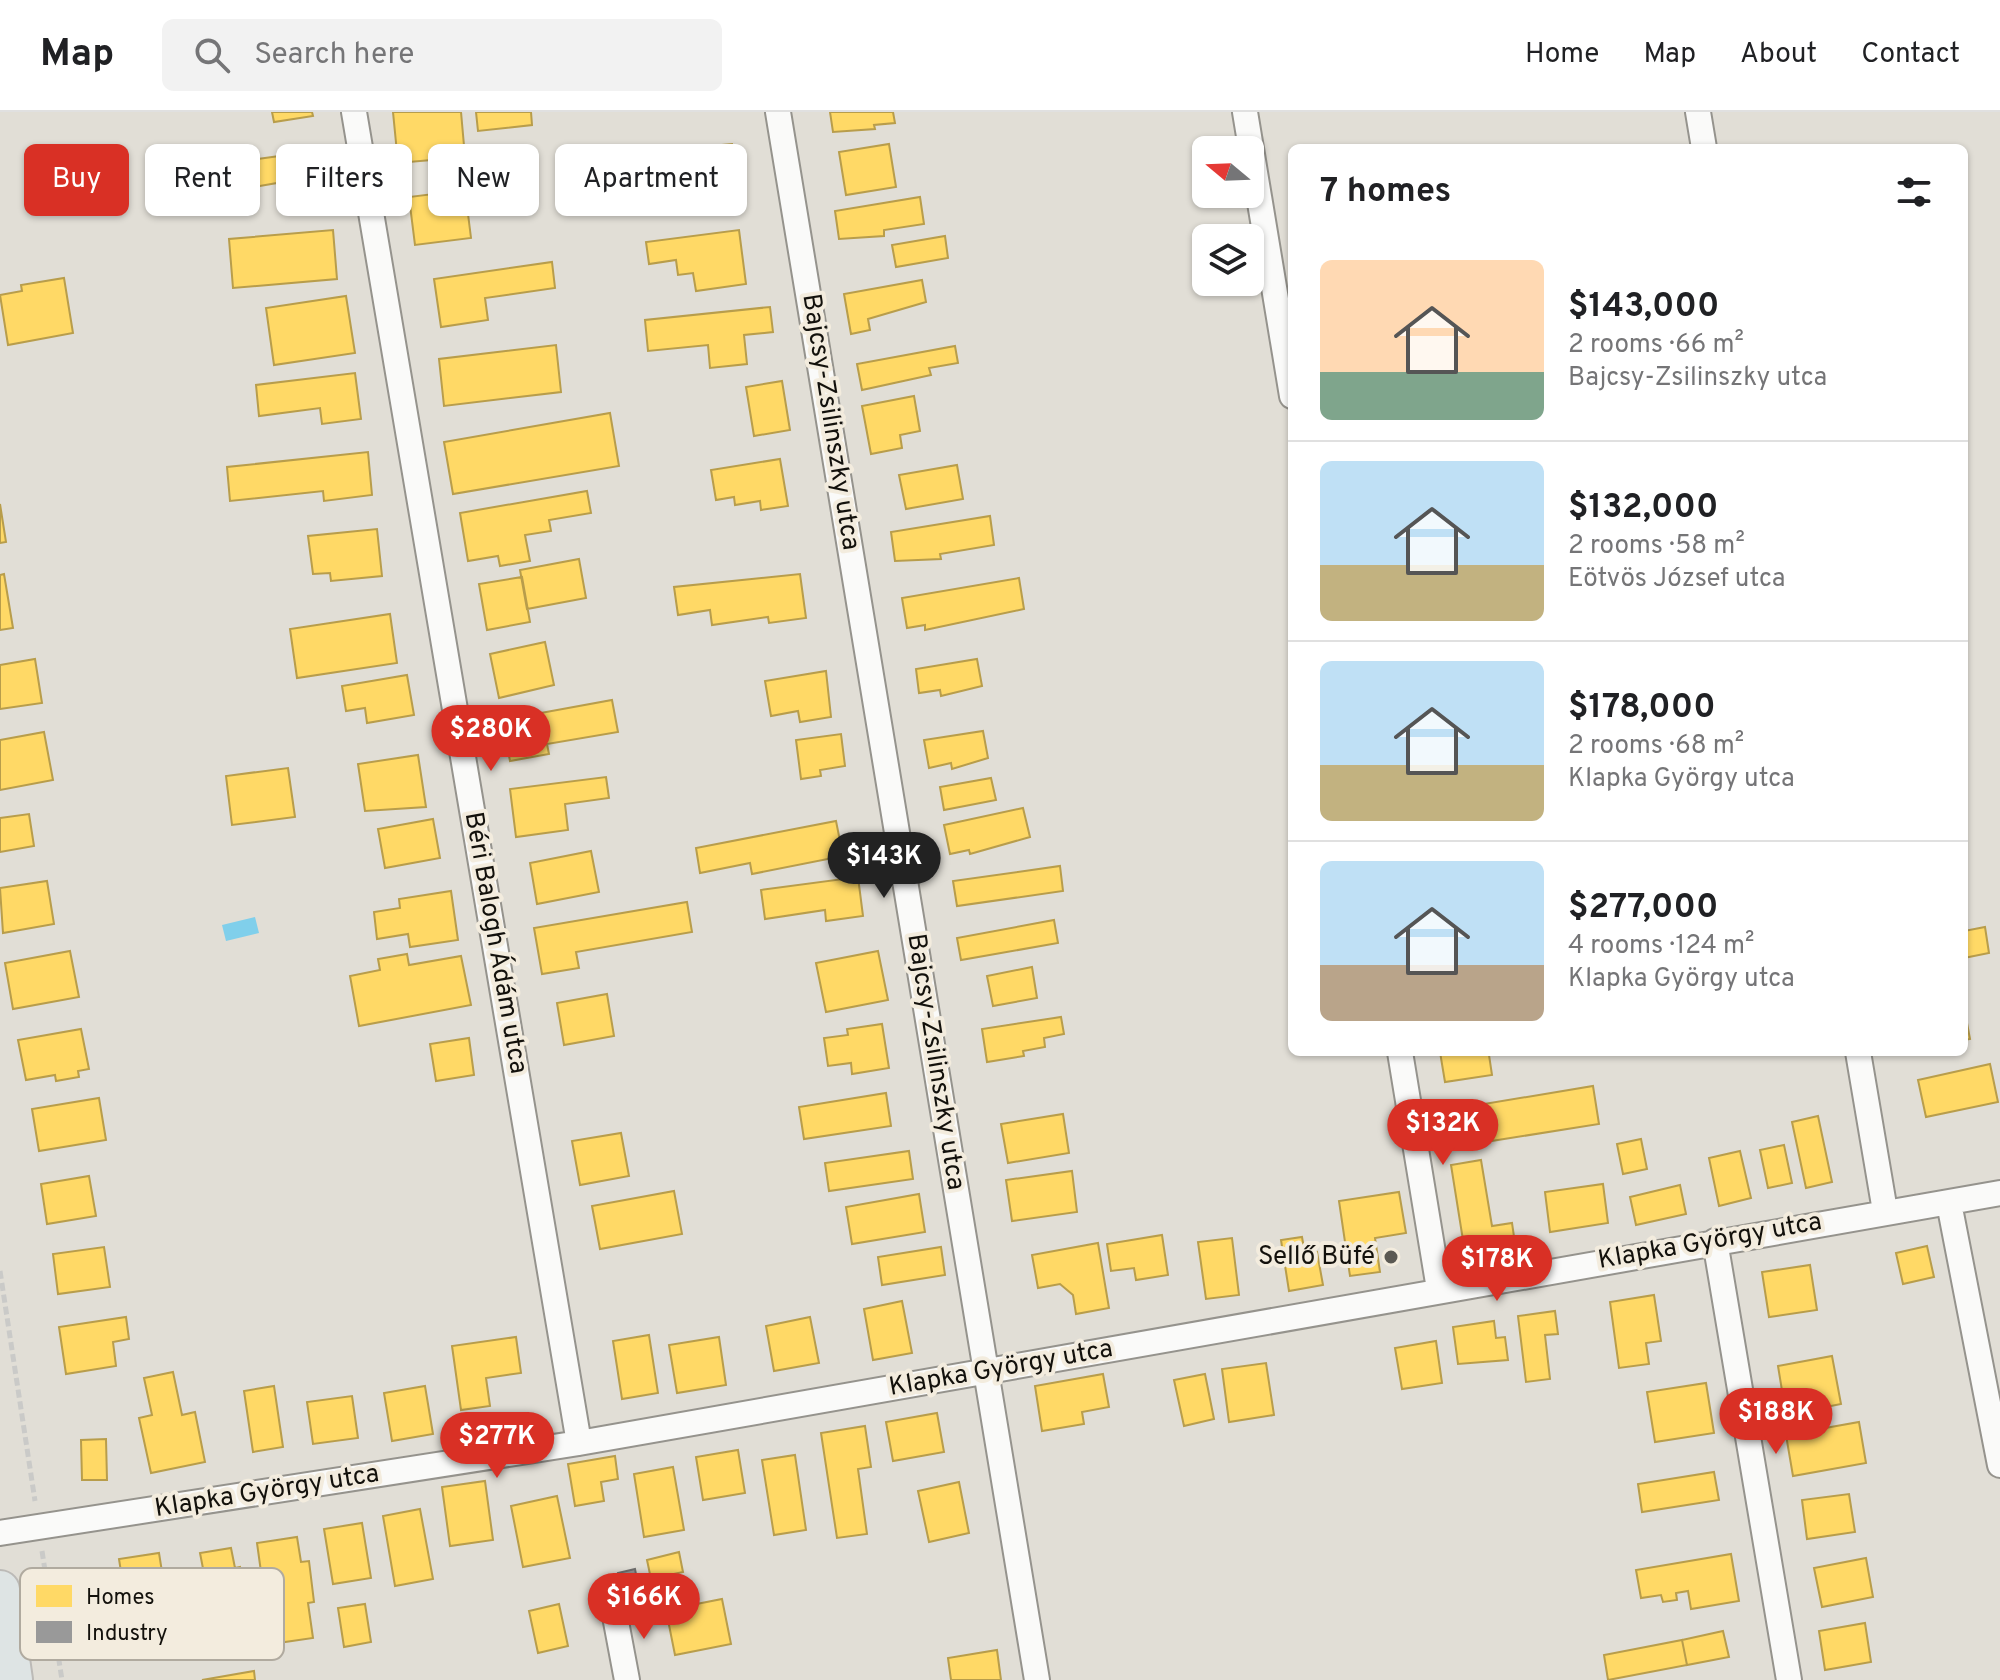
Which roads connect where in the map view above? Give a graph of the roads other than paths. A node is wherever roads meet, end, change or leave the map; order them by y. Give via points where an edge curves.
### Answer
1 (354, 112) edge
2 (778, 112) edge
3 (1245, 112) edge
4 (1698, 112) edge
5 (1703, 144) edge
6 (1288, 372) edge
7 (1401, 1056) edge
8 (1859, 1056) edge
9 (2000, 1193) edge
10 (1949, 1203) junction
11 (1885, 1211) junction
12 (1715, 1241) junction
13 (1439, 1289) junction
14 (986, 1372) junction
15 (579, 1443) junction
16 (2000, 1465) edge
17 (0, 1533) edge
18 (0, 1590) edge
19 (614, 1611) dead end
20 (13, 1680) edge
21 (627, 1680) edge
22 (1037, 1680) edge
23 (1789, 1680) edge

1 - 15 street, Béri Balogh Ádám utca
2 - 14 street, Bajcsy-Zsilinszky utca
3 - 6 street
4 - 5 street
7 - 13 street
8 - 11 street
9 - 10 street, Klapka György utca
10 - 11 street, Klapka György utca
10 - 16 street
11 - 12 street, Klapka György utca
12 - 13 street, Klapka György utca
12 - 23 street
13 - 14 street, Klapka György utca
14 - 15 street, Klapka György utca
14 - 22 street, Bajcsy-Zsilinszky utca
15 - 17 street, Klapka György utca
18 - 20 main road
19 - 21 street

